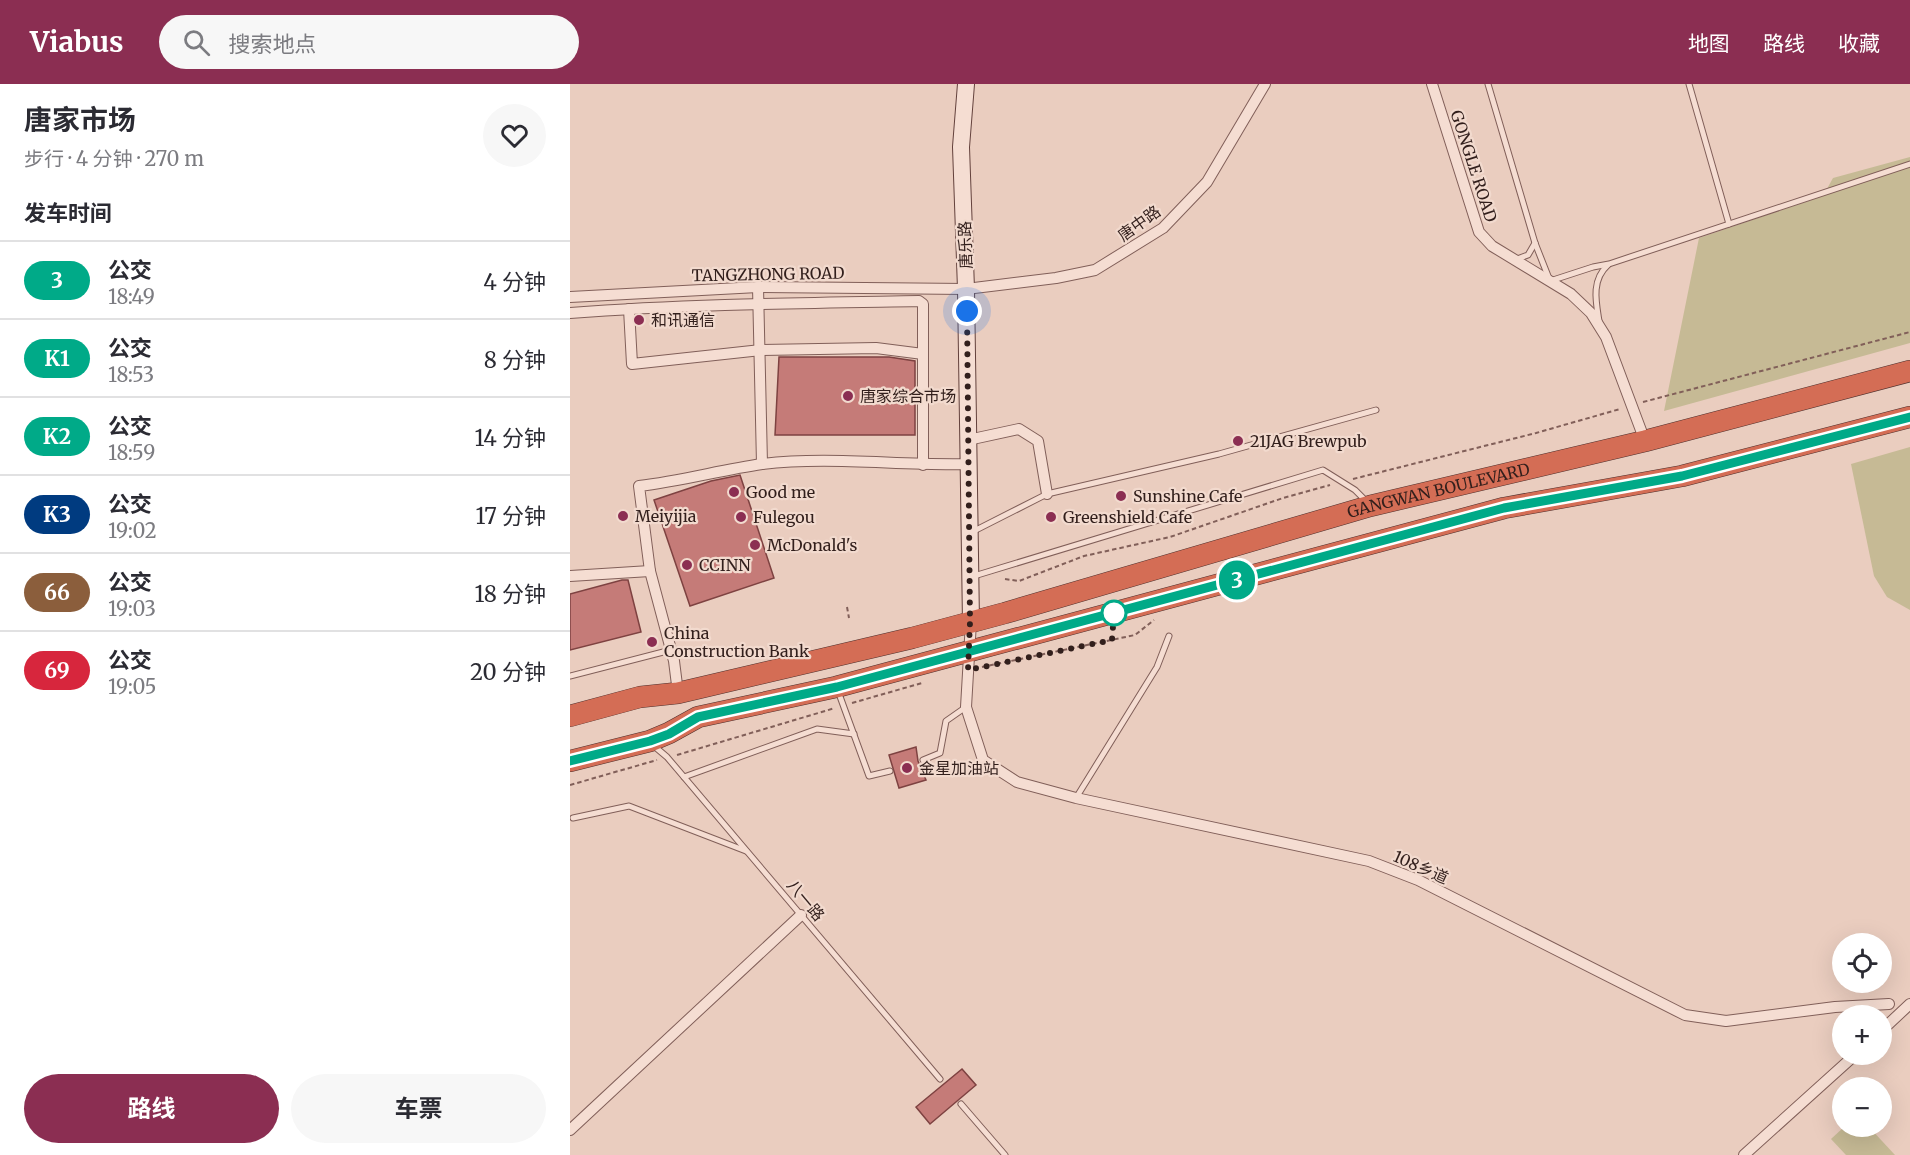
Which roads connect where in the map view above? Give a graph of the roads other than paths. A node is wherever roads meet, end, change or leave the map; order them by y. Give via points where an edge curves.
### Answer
1 (966, 84) edge
2 (1265, 84) edge
3 (1432, 84) edge
4 (1488, 84) edge
5 (1689, 84) edge
6 (1910, 164) edge
7 (1729, 224) junction
8 (1535, 243) junction
9 (1513, 259) junction
10 (1609, 264) junction
11 (1550, 281) junction
12 (758, 287) junction
13 (966, 290) junction
14 (570, 297) edge
15 (758, 304) junction
16 (629, 309) junction
17 (570, 313) edge
18 (1600, 325) junction
19 (760, 350) junction
20 (923, 354) junction
21 (1910, 371) edge
22 (1376, 410) dead end
23 (1910, 417) edge
24 (968, 440) junction
25 (1645, 441) junction
26 (762, 464) junction
27 (969, 464) junction
28 (923, 465) junction
29 (1047, 494) junction
30 (1370, 506) junction
31 (969, 533) junction
32 (650, 571) junction
33 (570, 576) edge
34 (970, 577) junction
35 (970, 622) junction
36 (1169, 636) dead end
37 (671, 650) junction
38 (968, 661) junction
39 (570, 676) edge
40 (678, 693) junction
41 (840, 696) junction
42 (966, 707) junction
43 (570, 716) edge
44 (854, 734) junction
45 (650, 741) junction
46 (923, 760) dead end
47 (570, 761) edge
48 (890, 771) dead end
49 (684, 777) junction
50 (1076, 798) junction
51 (573, 818) dead end
52 (747, 851) junction
53 (801, 915) junction
54 (1889, 1004) dead end
55 (1910, 1004) edge
56 (1892, 1021) edge
57 (1844, 1065) edge
58 (940, 1079) dead end
59 (961, 1104) dead end
60 (570, 1130) edge
61 (1005, 1155) edge
62 (1744, 1155) edge

1 - 13 street, 唐乐路 via 961,147
2 - 13 street, 唐中路 via 1207,182 1162,228 1095,270
3 - 9 street, GONGLE ROAD via 1479,232 1491,246
4 - 8 lane
5 - 7 lane
6 - 7 lane
7 - 10 lane
8 - 9 lane via 1528,255
8 - 11 lane
9 - 11 street, GONGLE ROAD
10 - 11 lane
10 - 18 lane via 1596,285
11 - 18 street, GONGLE ROAD via 1582,303
12 - 13 street, TANGZHONG ROAD
12 - 14 street, TANGZHONG ROAD
12 - 15 street
13 - 24 street, 唐乐路
15 - 16 street
15 - 19 street
15 - 20 street via 919,301 923,304
16 - 17 street
16 - 19 street via 632,364
18 - 25 street, GONGLE ROAD
19 - 20 street via 876,348
19 - 26 street
20 - 28 street
21 - 25 highway, GANGWAN BOULEVARD
22 - 29 lane via 1219,454
23 - 38 highway, GANGWAN BOULEVARD via 1682,476 1504,508
24 - 27 street, 唐乐路
24 - 29 street via 1019,429 1038,441
25 - 30 highway, GANGWAN BOULEVARD
26 - 28 street via 839,460
26 - 32 street via 639,486
27 - 28 street
27 - 31 street, 唐乐路
29 - 31 lane
30 - 34 lane via 1355,490 1323,470
30 - 35 highway, GANGWAN BOULEVARD
31 - 34 street, 唐乐路
32 - 33 street
32 - 37 street
34 - 35 street, 唐乐路
35 - 38 street
35 - 40 highway, GANGWAN BOULEVARD
36 - 50 lane via 1157,667
37 - 39 lane
37 - 40 street
38 - 41 highway, GANGWAN BOULEVARD
38 - 42 street
40 - 43 highway, GANGWAN BOULEVARD via 640,697
41 - 44 lane
41 - 45 highway, GANGWAN BOULEVARD via 698,717
42 - 46 lane via 946,721 940,753
42 - 50 street, 108乡道 via 983,760 1017,782
44 - 48 lane via 869,776
44 - 49 lane via 817,729
45 - 47 highway, GANGWAN BOULEVARD
45 - 49 lane, 八一路
49 - 52 lane, 八一路
50 - 54 street, 108乡道 via 1370,861 1418,880 1685,1015 1726,1021 1835,1006
51 - 52 lane via 629,807
52 - 53 lane, 八一路
53 - 58 lane, 八一路
53 - 60 street
55 - 56 street
57 - 62 street
59 - 61 lane

